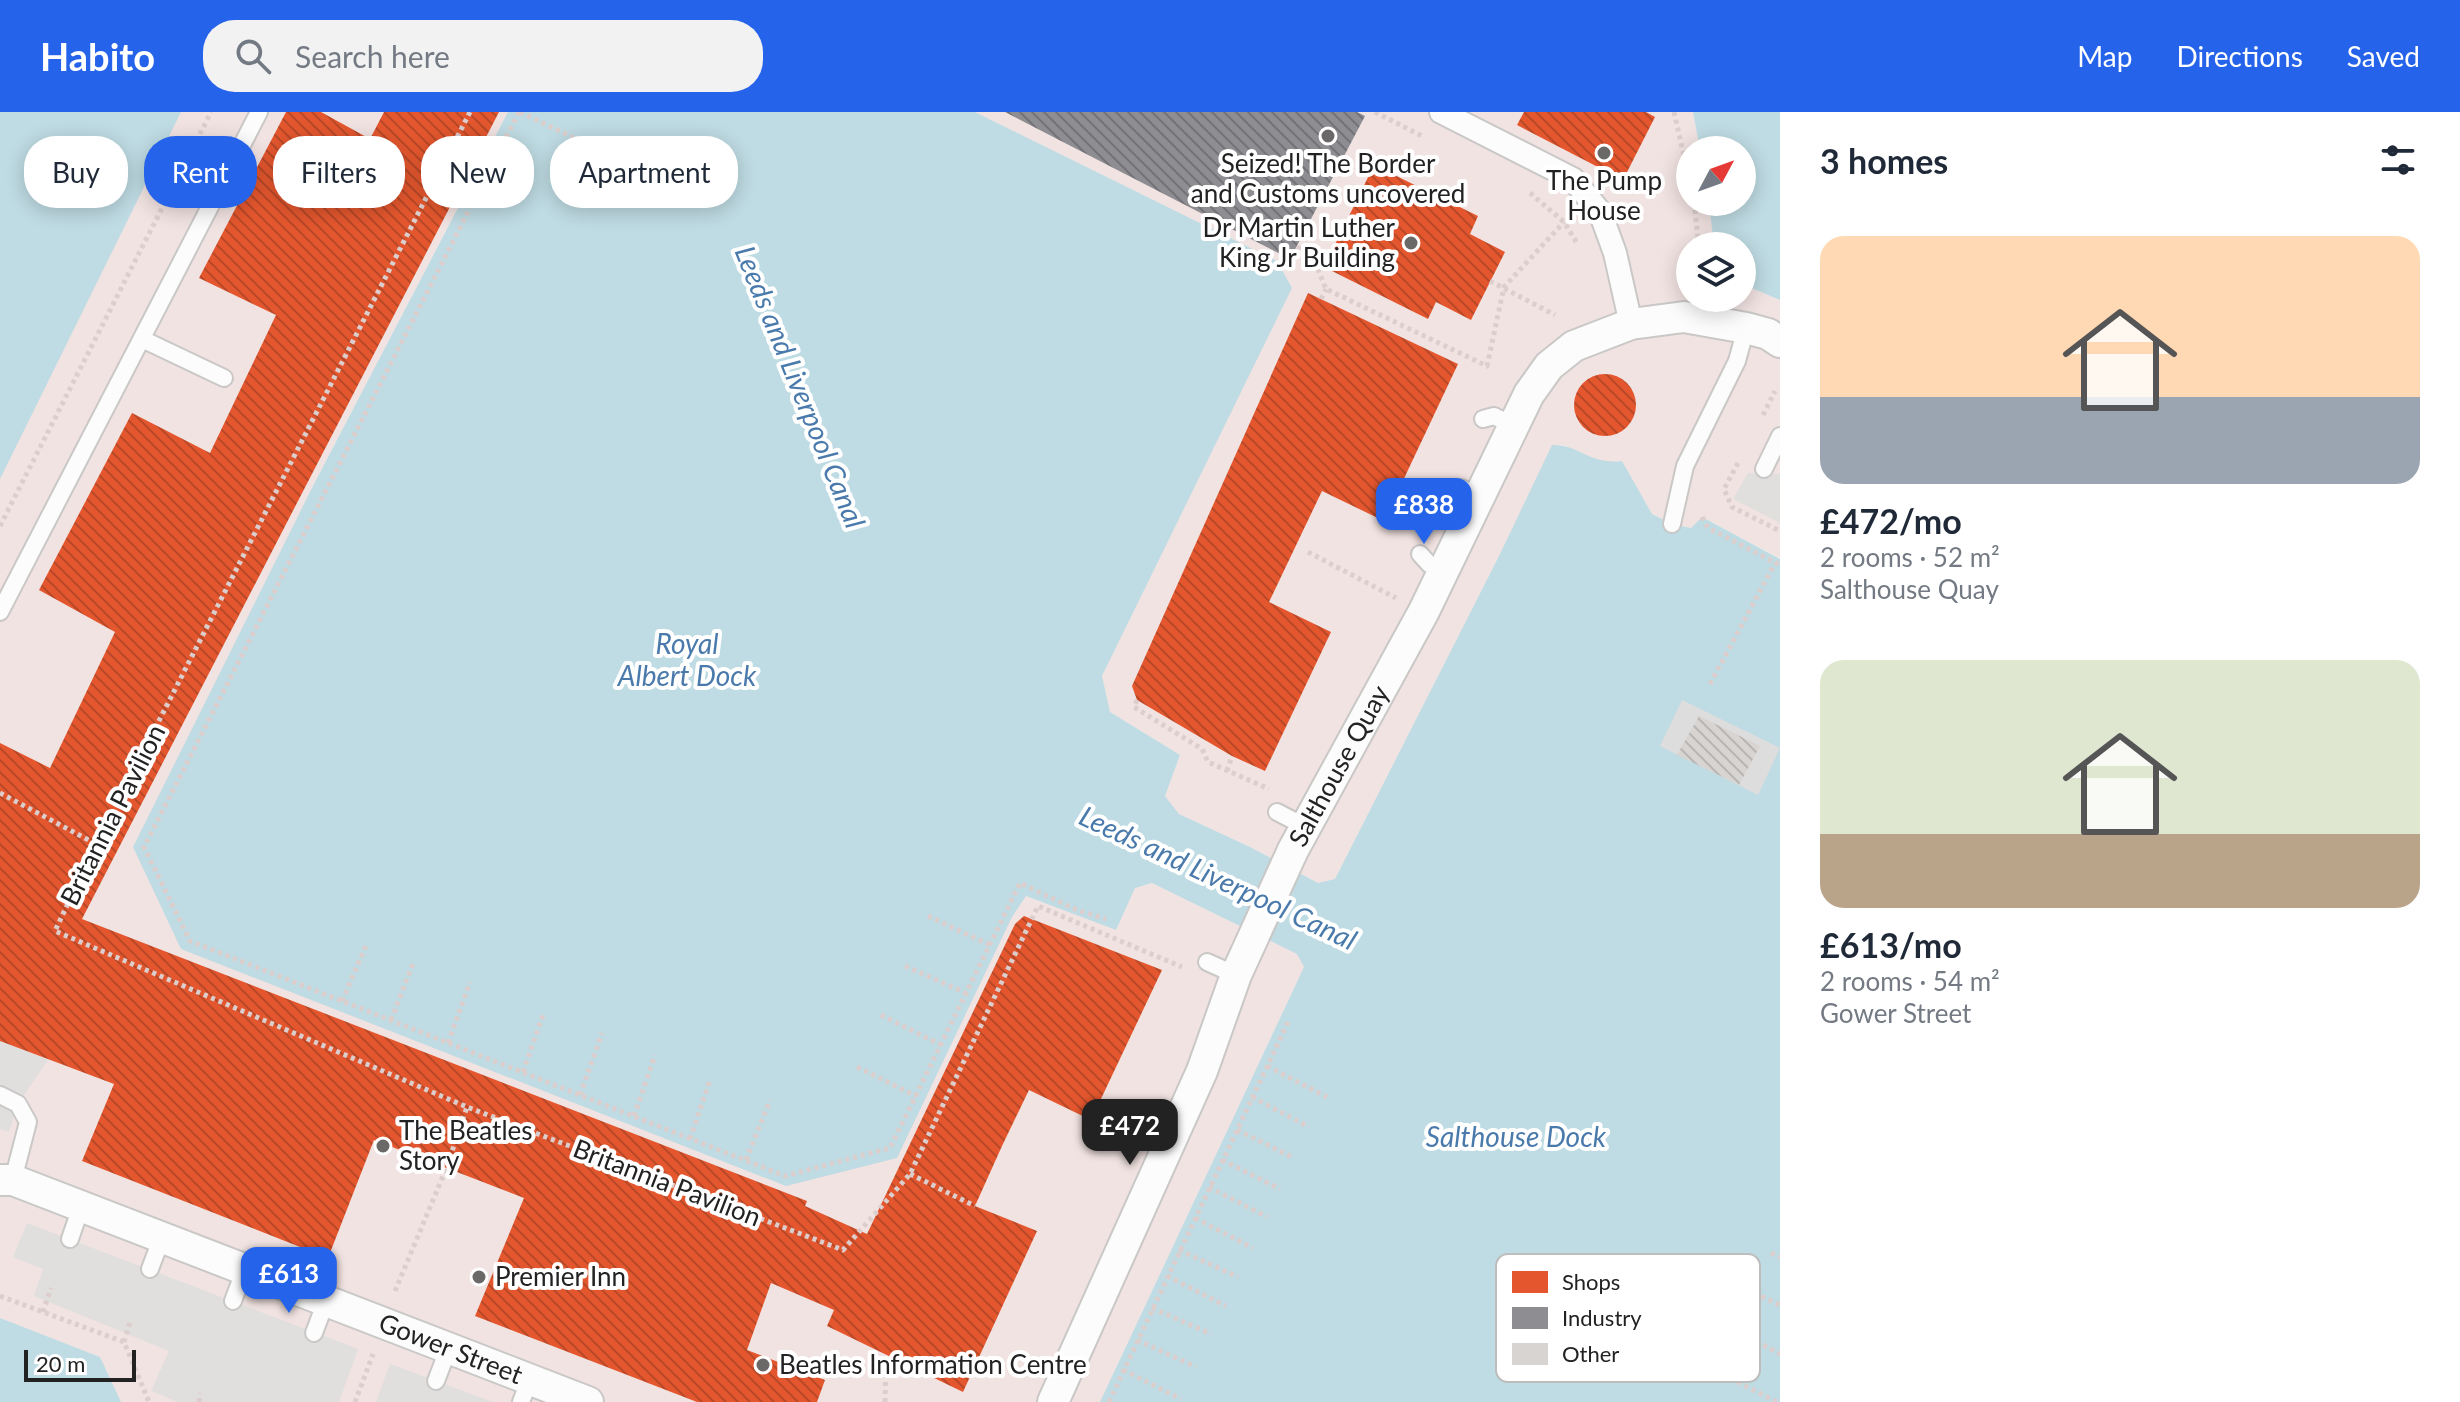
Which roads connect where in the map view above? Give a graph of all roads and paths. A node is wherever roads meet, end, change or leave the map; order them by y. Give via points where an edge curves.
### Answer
1 (211, 112) edge
2 (259, 112) edge
3 (470, 112) edge
4 (520, 112) edge
5 (1375, 112) edge
6 (1441, 112) edge
7 (1674, 112) edge
8 (570, 136) edge
9 (1679, 136) edge
10 (1429, 140) dead end
11 (1525, 188) dead end
12 (1564, 222) junction
13 (1297, 247) dead end
14 (1580, 248) dead end
15 (1490, 281) dead end
16 (1504, 287) junction
17 (1326, 289) junction
18 (1321, 299) dead end
19 (1555, 315) dead end
20 (1631, 324) junction
21 (1746, 328) junction
22 (142, 339) junction
23 (1780, 342) edge
24 (224, 378) dead end
25 (1780, 436) edge
26 (1764, 469) dead end
27 (1465, 486) junction
28 (1442, 493) dead end
29 (1702, 517) dead end
30 (1672, 524) dead end
31 (0, 526) edge
32 (1308, 552) dead end
33 (1778, 564) edge
34 (1397, 598) dead end
35 (0, 612) edge
36 (1710, 684) dead end
37 (1137, 700) dead end
38 (1232, 756) dead end
39 (1227, 771) junction
40 (1270, 789) dead end
41 (0, 793) edge
42 (1277, 812) dead end
43 (1299, 838) junction
44 (96, 844) junction
45 (928, 916) dead end
46 (1106, 919) dead end
47 (367, 943) dead end
48 (990, 945) junction
49 (414, 961) dead end
50 (1207, 962) dead end
51 (1241, 963) junction
52 (905, 966) dead end
53 (1189, 970) dead end
54 (470, 982) dead end
55 (966, 993) junction
56 (342, 1001) junction
57 (544, 1012) dead end
58 (881, 1015) dead end
59 (391, 1020) junction
60 (1288, 1022) dead end
61 (602, 1033) dead end
62 (448, 1043) junction
63 (941, 1045) junction
64 (655, 1055) dead end
65 (1267, 1066) junction
66 (857, 1067) dead end
67 (523, 1072) junction
68 (710, 1080) dead end
69 (0, 1095) edge
70 (580, 1095) junction
71 (916, 1096) junction
72 (1252, 1097) junction
73 (1327, 1097) dead end
74 (770, 1100) dead end
75 (467, 1107) junction
76 (634, 1116) junction
77 (1309, 1127) dead end
78 (1237, 1130) junction
79 (690, 1139) junction
80 (1292, 1157) dead end
81 (746, 1160) junction
82 (1222, 1160) junction
83 (910, 1174) junction
84 (6, 1180) edge
85 (1209, 1187) junction
86 (1280, 1189) dead end
87 (975, 1206) dead end
88 (81, 1207) junction
89 (1267, 1217) dead end
90 (1195, 1218) junction
91 (162, 1237) junction
92 (70, 1239) dead end
93 (1253, 1248) dead end
94 (1179, 1250) junction
95 (1771, 1253) dead end
96 (1780, 1257) edge
97 (150, 1269) dead end
98 (245, 1269) junction
99 (1167, 1276) junction
100 (1238, 1277) dead end
101 (51, 1288) dead end
102 (395, 1292) dead end
103 (0, 1296) edge
104 (1760, 1296) edge
105 (233, 1301) dead end
106 (326, 1301) junction
107 (1780, 1305) edge
108 (1226, 1306) dead end
109 (1152, 1308) junction
110 (43, 1312) junction
111 (130, 1322) dead end
112 (314, 1333) dead end
113 (1211, 1334) dead end
114 (1137, 1340) junction
115 (124, 1342) junction
116 (1760, 1343) edge
117 (376, 1347) dead end
118 (449, 1347) junction
119 (1780, 1354) edge
120 (886, 1355) dead end
121 (1196, 1367) dead end
122 (1123, 1370) junction
123 (436, 1381) dead end
124 (1738, 1382) edge
125 (526, 1391) edge
126 (200, 1393) dead end
127 (1780, 1395) edge
128 (1181, 1399) dead end
129 (149, 1402) edge
130 (199, 1402) edge
131 (355, 1402) edge
132 (588, 1402) edge
133 (885, 1402) edge
134 (1053, 1402) edge
135 (1109, 1402) edge
136 (1777, 1402) edge

1 - 31 path
2 - 22 lane
3 - 44 path, Britannia Pavilion
4 - 8 path
4 - 56 path via 144,847 190,941
5 - 10 path
6 - 20 street via 1573,179 1600,212
7 - 9 path
11 - 12 path
12 - 14 path
12 - 16 path
13 - 17 path via 1312,255
15 - 16 path
16 - 17 path via 1487,366
16 - 19 path
17 - 18 path
20 - 21 street, Salthouse Quay via 1684,317
20 - 27 street, Salthouse Quay via 1574,346 1549,366 1529,394 1498,422
21 - 23 street, Salthouse Quay
21 - 30 lane via 1737,361 1685,466
22 - 24 lane
22 - 35 lane
25 - 26 lane
27 - 28 lane
27 - 43 street, Salthouse Quay via 1431,562 1404,649
29 - 33 path via 1708,528
32 - 34 path
33 - 36 path
37 - 39 path via 1134,707
38 - 39 path
39 - 40 path
41 - 44 path
42 - 43 lane
43 - 51 street, Salthouse Quay
44 - 75 path, Britannia Pavilion via 55,931
45 - 48 path
46 - 48 path via 1020,883
47 - 56 path
48 - 55 path
49 - 59 path
50 - 51 lane
51 - 134 street, Salthouse Quay via 1202,1071
52 - 55 path
53 - 83 path via 1038,906
54 - 62 path
55 - 63 path
56 - 59 path
57 - 67 path
58 - 63 path
59 - 62 path
60 - 65 path
61 - 70 path
62 - 67 path
63 - 71 path
64 - 76 path
65 - 72 path
65 - 73 path
66 - 71 path
67 - 70 path
68 - 79 path
69 - 84 lane via 18,1104 28,1122
70 - 76 path
71 - 81 path via 890,1148 785,1176
72 - 77 path
72 - 78 path
74 - 81 path
75 - 83 path, Britannia Pavilion via 843,1250
75 - 102 path
76 - 79 path
78 - 80 path
78 - 82 path
79 - 81 path
82 - 85 path
82 - 86 path
83 - 87 path
84 - 88 street, Gower Street
85 - 89 path
85 - 90 path
88 - 91 street, Gower Street
88 - 92 lane
90 - 93 path
90 - 94 path
91 - 97 lane
91 - 98 street, Gower Street
94 - 99 path
94 - 100 path
95 - 96 path
98 - 105 lane
98 - 106 street, Gower Street
99 - 108 path
99 - 109 path
101 - 110 path
103 - 110 path
104 - 107 path
106 - 112 lane
106 - 118 street, Gower Street
109 - 113 path
109 - 114 path
110 - 115 path
111 - 115 path
114 - 121 path
114 - 122 path
115 - 129 path
116 - 119 path
117 - 131 path
118 - 123 lane
118 - 125 street, Gower Street
120 - 133 path
122 - 128 path
122 - 135 path
124 - 136 path
125 - 132 street, Gower Street
126 - 130 path
127 - 136 path

